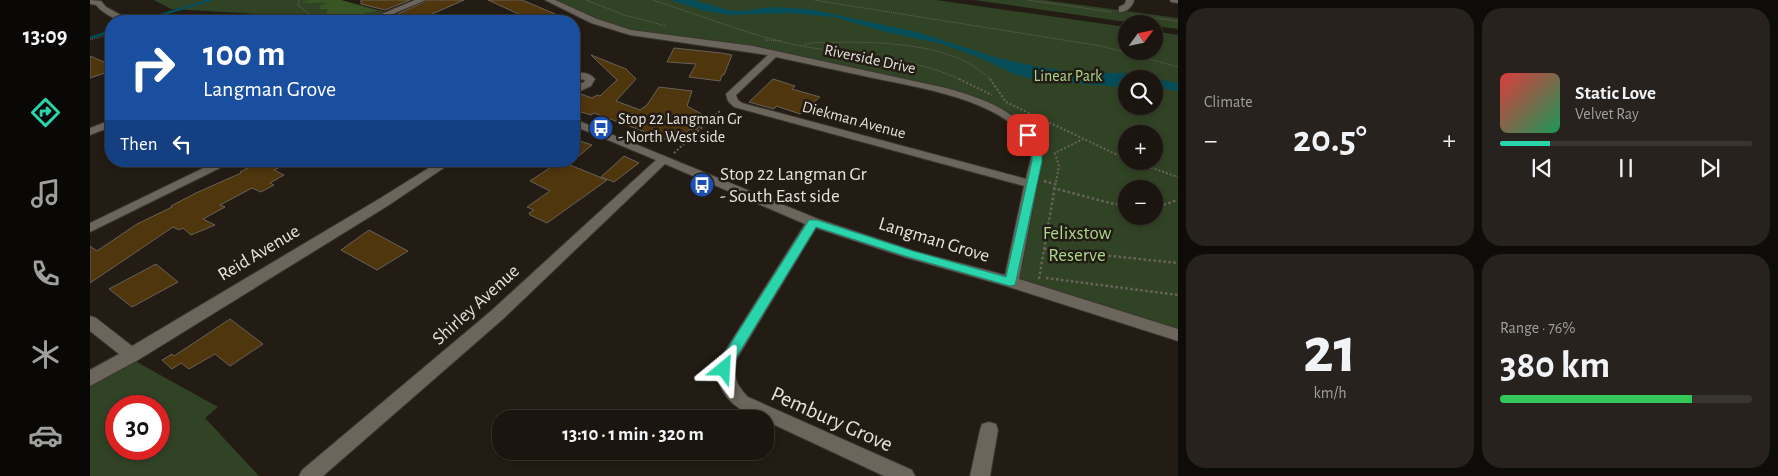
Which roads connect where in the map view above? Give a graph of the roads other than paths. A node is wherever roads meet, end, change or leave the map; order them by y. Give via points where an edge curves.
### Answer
1 (422, 0) edge
2 (549, 0) edge
3 (1130, 0) edge
4 (1174, 0) edge
5 (1178, 1) edge
6 (90, 2) edge
7 (1122, 10) dead end
8 (116, 15) edge
9 (384, 15) edge
10 (774, 54) junction
11 (580, 75) edge
12 (580, 88) edge
13 (580, 124) edge
14 (105, 126) edge
15 (90, 132) edge
16 (668, 157) junction
17 (216, 167) edge
18 (438, 167) edge
19 (1036, 182) junction
20 (813, 222) junction
21 (90, 228) edge
22 (1010, 282) junction
23 (90, 322) edge
24 (1178, 335) edge
25 (132, 355) junction
26 (90, 379) edge
27 (989, 430) dead end
28 (309, 476) edge
29 (905, 476) edge
30 (980, 476) edge

1 - 9 street
2 - 10 street, Riverside Drive via 594,21 630,32
3 - 7 street
4 - 5 street
6 - 8 street via 98,3
10 - 19 street, Riverside Drive via 943,90 982,103 1015,122 1028,135 1037,154
10 - 19 street, Diekman Avenue via 731,94 738,105
11 - 12 street via 590,79
13 - 16 street, Langman Grove
14 - 15 street
16 - 20 street, Langman Grove
16 - 28 street, Shirley Avenue via 497,315
17 - 21 street
18 - 25 street, Reid Avenue
19 - 22 street, Riverside Drive
20 - 22 street, Langman Grove via 909,254
20 - 29 street, Pembury Grove via 728,359 724,369 726,382 742,402
22 - 24 street, Langman Grove via 1038,284
23 - 25 street
25 - 26 street, Reid Avenue
27 - 30 street

